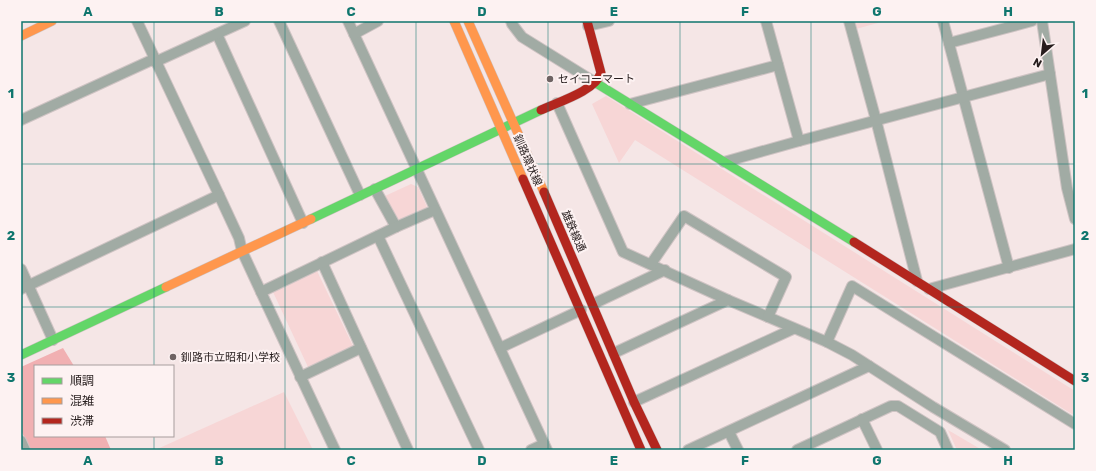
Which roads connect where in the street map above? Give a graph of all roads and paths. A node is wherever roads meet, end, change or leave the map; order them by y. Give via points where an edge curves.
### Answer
1 (52, 21) edge
2 (137, 21) edge
3 (245, 21) edge
4 (279, 21) edge
5 (348, 21) edge
6 (378, 21) edge
7 (454, 21) edge
8 (468, 21) edge
9 (511, 21) edge
10 (609, 21) edge
11 (766, 21) edge
12 (850, 21) edge
13 (943, 21) edge
14 (1032, 21) edge
15 (1042, 21) edge
16 (588, 24) edge
17 (998, 25) edge
18 (217, 34) junction
19 (354, 34) junction
20 (21, 36) edge
21 (949, 43) junction
22 (155, 60) junction
23 (778, 65) junction
24 (1050, 74) junction
25 (596, 83) junction
26 (964, 97) junction
27 (557, 103) junction
28 (630, 104) junction
29 (21, 120) edge
30 (876, 120) junction
31 (514, 123) junction
32 (501, 130) junction
33 (799, 141) junction
34 (724, 162) junction
35 (416, 169) junction
36 (375, 189) junction
37 (219, 195) junction
38 (360, 195) junction
39 (435, 210) junction
40 (1075, 219) edge
41 (303, 223) junction
42 (396, 227) junction
43 (378, 236) junction
44 (1075, 249) edge
45 (242, 251) junction
46 (322, 262) junction
47 (651, 264) junction
48 (21, 268) edge
49 (1009, 268) junction
50 (665, 270) junction
51 (917, 281) junction
52 (25, 287) edge
53 (929, 289) junction
54 (261, 292) junction
55 (728, 300) junction
56 (593, 304) junction
57 (580, 310) junction
58 (768, 318) junction
59 (793, 329) junction
60 (53, 340) junction
61 (827, 342) junction
62 (362, 348) junction
63 (500, 348) junction
64 (614, 353) junction
65 (21, 355) edge
66 (869, 366) junction
67 (300, 377) junction
68 (1075, 381) edge
69 (634, 402) junction
70 (862, 419) junction
71 (1075, 424) edge
72 (729, 432) junction
73 (21, 441) edge
74 (545, 447) edge
75 (807, 448) edge
76 (25, 450) edge
77 (335, 450) edge
78 (408, 450) edge
79 (479, 450) edge
80 (531, 450) edge
81 (641, 450) edge
82 (657, 450) edge
83 (688, 450) edge
84 (738, 450) edge
85 (797, 450) edge
86 (877, 450) edge
87 (948, 450) edge
88 (1004, 450) edge

1 - 20 street
2 - 22 street
3 - 18 street
4 - 38 street
5 - 19 street
6 - 19 street
7 - 32 street, 釧路環状線
8 - 31 street, 雄鉄線通
9 - 25 street via 522,37
10 - 16 street
11 - 23 street
12 - 30 street
13 - 21 street
14 - 17 street
15 - 24 street
16 - 25 street via 601,73
17 - 21 street
18 - 22 street
18 - 41 street
19 - 35 street
21 - 26 street
22 - 29 street
22 - 37 street
23 - 28 street
23 - 33 street
24 - 26 street
24 - 40 street
25 - 27 street
25 - 28 street
26 - 30 street
26 - 49 street
27 - 31 street
27 - 47 street via 623,252
28 - 34 street
30 - 33 street
30 - 51 street
31 - 32 street
31 - 56 street, 雄鉄線通
32 - 35 street
32 - 57 street, 釧路環状線
33 - 34 street
34 - 51 street
35 - 36 street
35 - 39 street
36 - 38 street
36 - 42 street
37 - 45 street via 239,238
37 - 52 street
38 - 41 street
39 - 42 street
39 - 63 street
41 - 45 street
42 - 43 street
43 - 46 street
43 - 79 street
44 - 49 street
45 - 54 street
45 - 60 street
46 - 54 street
46 - 62 street
47 - 50 street
47 - 58 street via 684,216 786,277
48 - 52 street
49 - 53 street
50 - 55 street
50 - 56 street
51 - 53 street
52 - 60 street
53 - 68 street
54 - 67 street
55 - 58 street
55 - 64 street
56 - 64 street, 雄鉄線通
57 - 63 street
57 - 81 street
58 - 59 street
59 - 61 street
59 - 69 street
60 - 65 street
61 - 66 street
61 - 71 street via 852,286
62 - 67 street
62 - 78 street
63 - 74 street
64 - 69 street, 雄鉄線通
66 - 72 street
66 - 88 street
67 - 77 street
69 - 82 street, 雄鉄線通
70 - 75 street
70 - 86 street
70 - 87 street via 891,406 898,406 940,432
72 - 83 street
72 - 84 street
73 - 76 street
74 - 80 street
75 - 85 street

